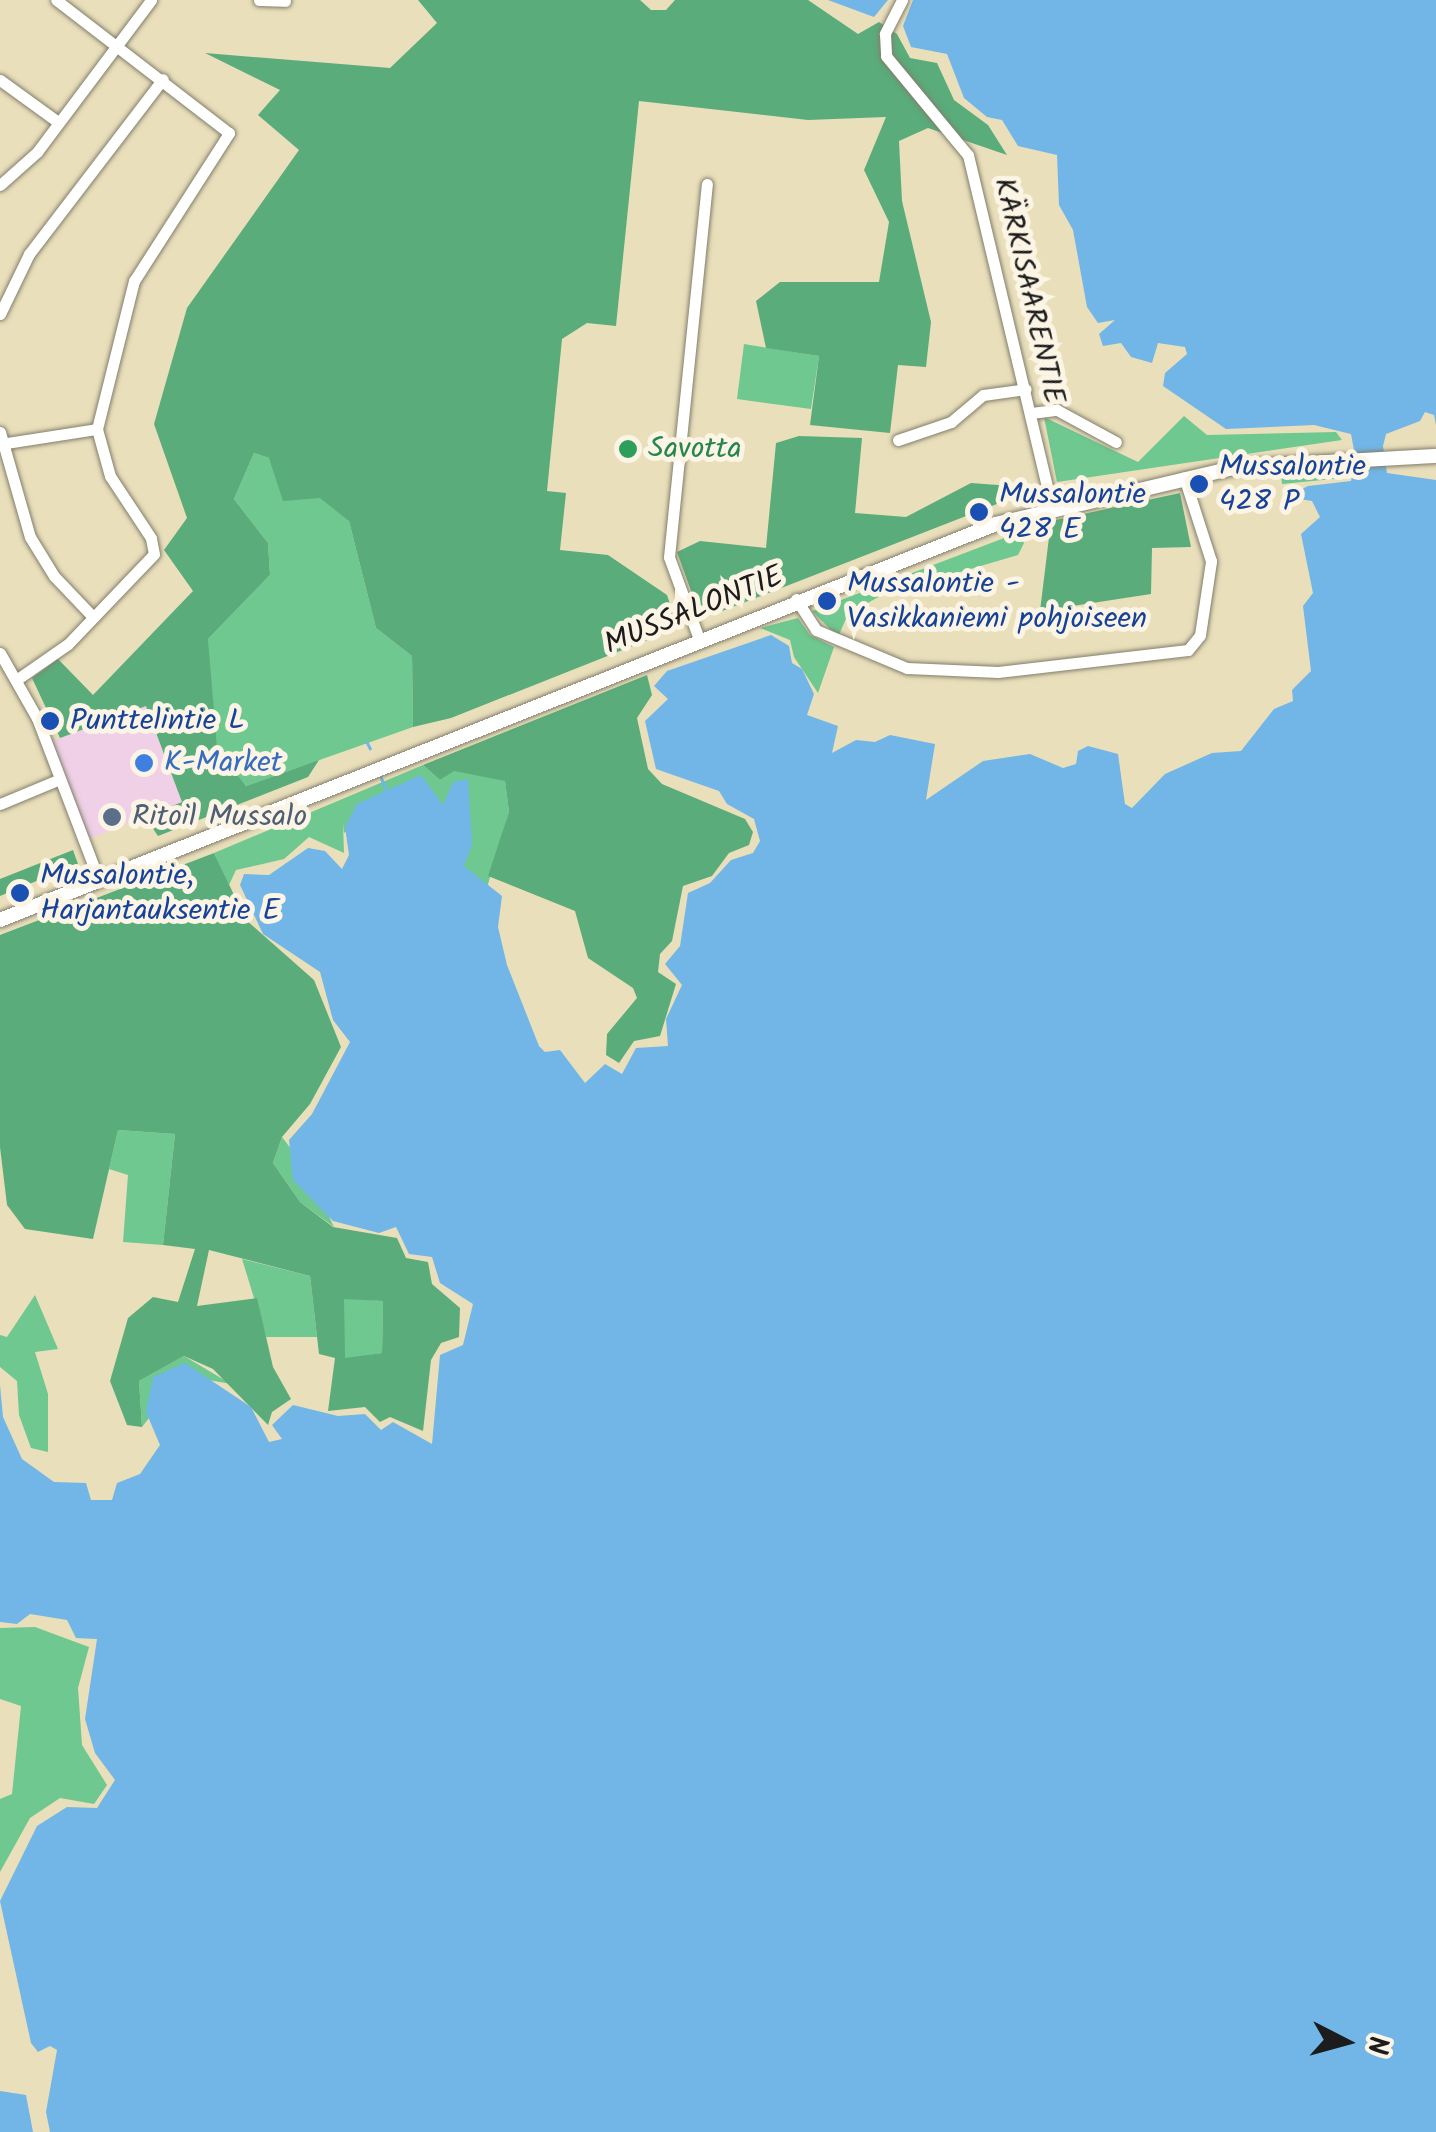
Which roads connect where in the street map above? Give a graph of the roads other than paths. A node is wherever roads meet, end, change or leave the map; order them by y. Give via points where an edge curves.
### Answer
1 (56, 0) edge
2 (151, 0) edge
3 (259, 0) edge
4 (902, 0) edge
5 (285, 1) edge
6 (118, 44) junction
7 (163, 79) junction
8 (0, 80) edge
9 (58, 122) junction
10 (707, 184) dead end
11 (0, 185) edge
12 (0, 314) edge
13 (1026, 389) junction
14 (1032, 413) junction
15 (97, 429) junction
16 (1, 440) edge
17 (898, 440) dead end
18 (1116, 442) dead end
19 (1436, 456) edge
20 (1184, 476) junction
21 (1052, 506) junction
22 (796, 599) junction
23 (93, 617) junction
24 (699, 639) junction
25 (0, 652) edge
26 (16, 680) junction
27 (60, 779) junction
28 (0, 804) edge
29 (99, 880) junction
30 (0, 920) edge

1 - 6 street
2 - 6 street
3 - 5 street
4 - 13 street, KÄRKISAARENTIE via 885,34 886,56 968,155
6 - 7 street
6 - 9 street
7 - 12 street via 29,254
7 - 15 street via 230,133 140,268
8 - 9 street
9 - 11 street
10 - 24 street via 669,557
13 - 14 street, KÄRKISAARENTIE
13 - 17 street via 983,395 951,422
14 - 18 street via 1057,410
14 - 21 street, KÄRKISAARENTIE
15 - 16 street
15 - 23 street via 110,476 155,546 146,564
16 - 23 street via 30,537 54,576
19 - 20 main road, MUSSALONTIE via 1342,458
20 - 21 main road, MUSSALONTIE
20 - 22 street via 1212,561 1200,636 1188,650 998,672 907,668 816,630
21 - 22 main road, MUSSALONTIE
22 - 24 main road, MUSSALONTIE
23 - 26 street via 48,662
24 - 29 main road, MUSSALONTIE
25 - 26 street
26 - 27 street
27 - 28 street
27 - 29 street
29 - 30 main road, MUSSALONTIE

